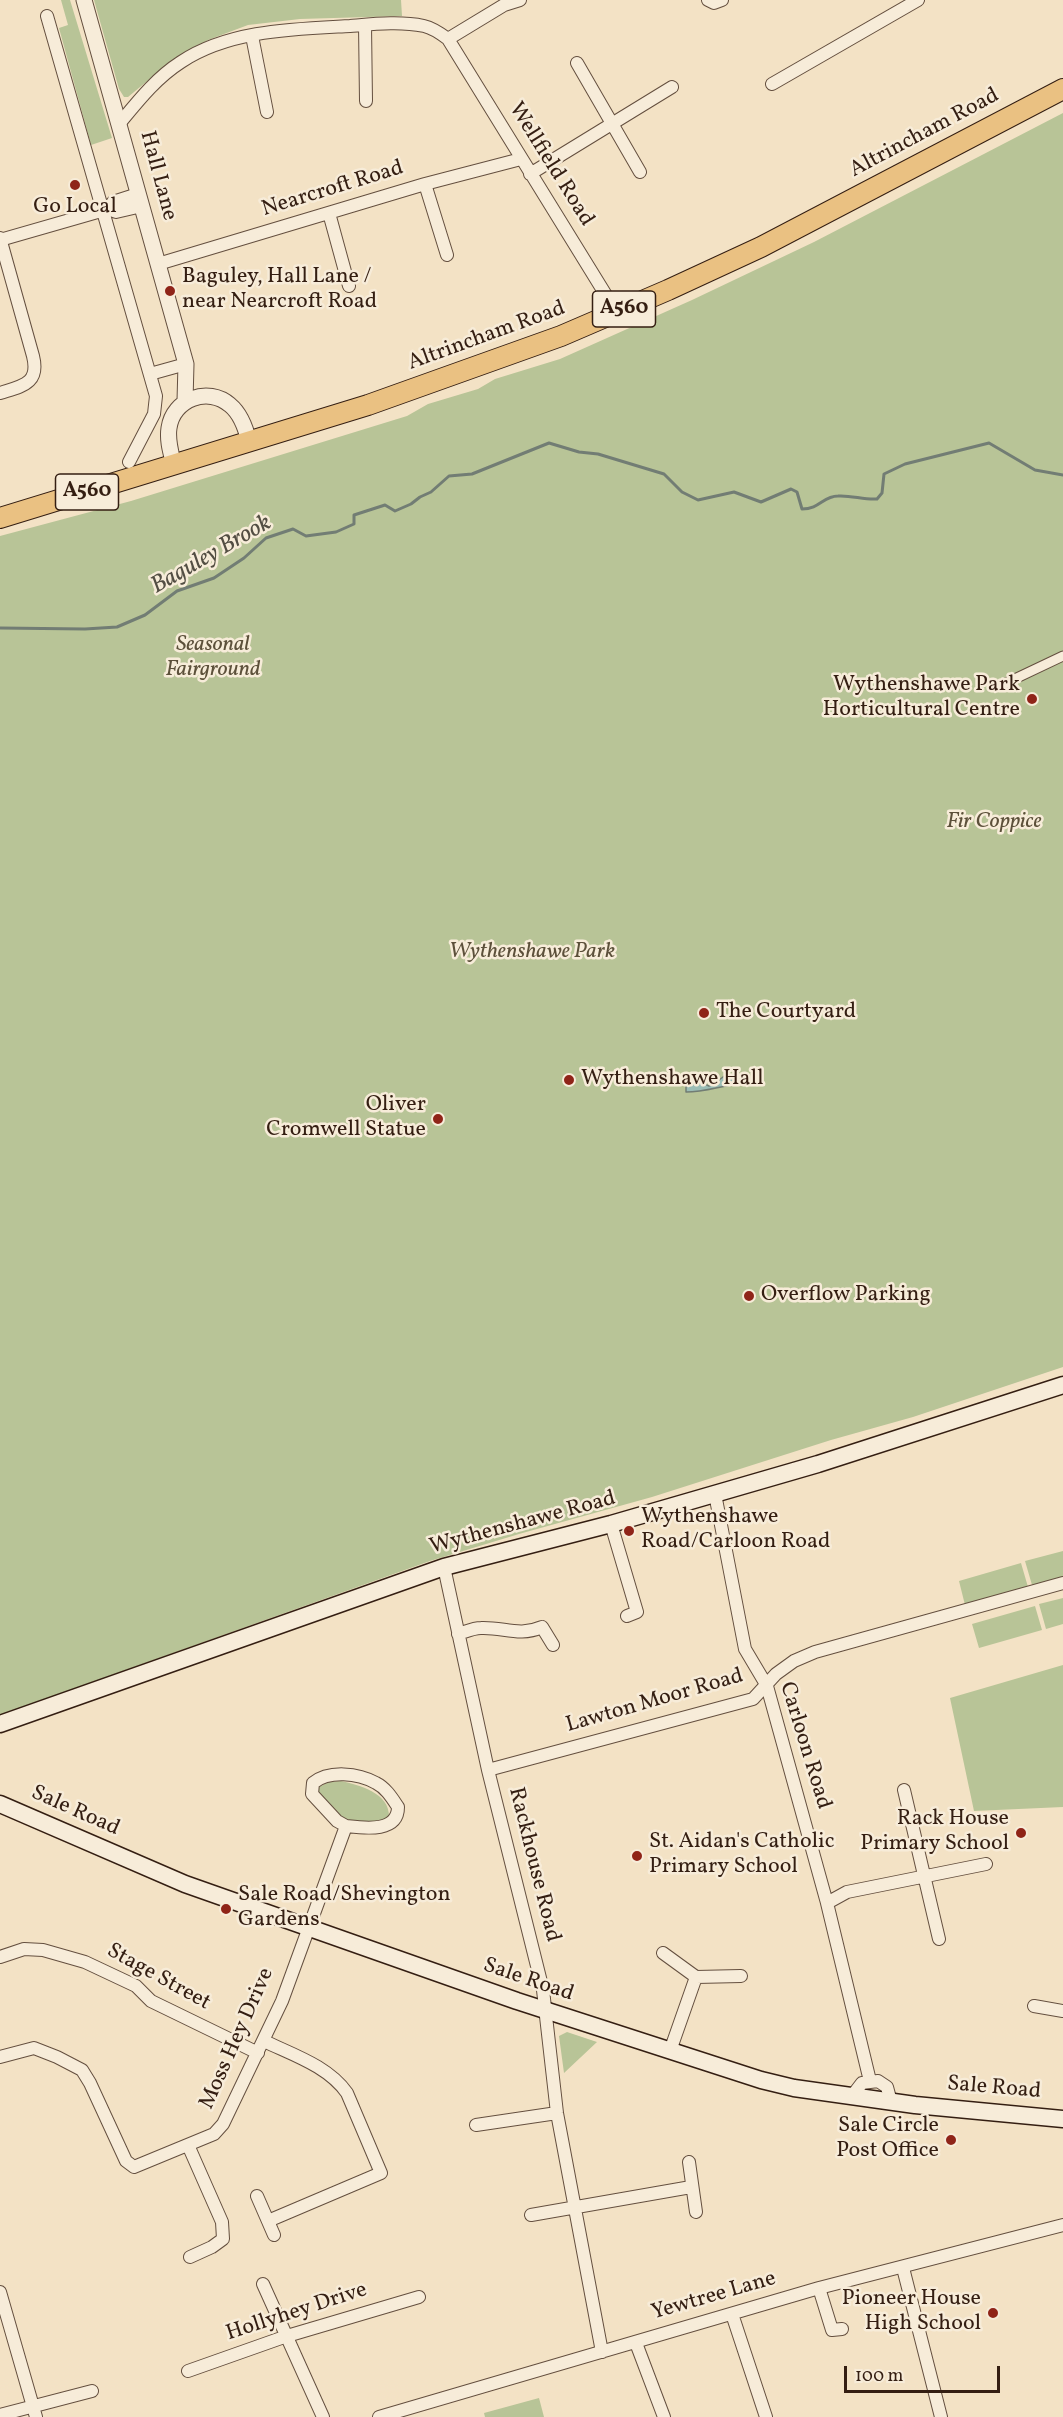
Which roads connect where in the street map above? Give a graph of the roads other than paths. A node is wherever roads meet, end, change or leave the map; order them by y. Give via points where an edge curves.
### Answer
1 (84, 0) edge
2 (520, 0) edge
3 (708, 0) edge
4 (722, 0) edge
5 (915, 1) edge
6 (47, 16) dead end
7 (365, 25) junction
8 (252, 36) junction
9 (448, 39) junction
10 (577, 63) dead end
11 (772, 84) dead end
12 (672, 87) dead end
13 (1063, 89) edge
14 (366, 100) dead end
15 (267, 112) dead end
16 (611, 123) junction
17 (119, 124) junction
18 (521, 159) junction
19 (640, 172) dead end
20 (530, 174) junction
21 (425, 184) junction
22 (140, 200) junction
23 (106, 210) junction
24 (329, 213) junction
25 (0, 239) edge
26 (447, 255) dead end
27 (158, 264) junction
28 (5, 280) edge
29 (349, 286) dead end
30 (617, 313) junction
31 (187, 366) junction
32 (150, 374) junction
33 (0, 393) edge
34 (205, 395) junction
35 (185, 401) junction
36 (249, 442) junction
37 (129, 462) dead end
38 (174, 465) junction
39 (0, 518) edge
40 (1063, 656) edge
41 (1004, 684) dead end
42 (1063, 1385) edge
43 (715, 1494) junction
44 (611, 1524) junction
45 (444, 1567) junction
46 (1063, 1583) edge
47 (637, 1613) dead end
48 (458, 1634) junction
49 (553, 1645) dead end
50 (766, 1686) junction
51 (0, 1724) edge
52 (488, 1770) junction
53 (904, 1790) dead end
54 (0, 1804) edge
55 (346, 1826) junction
56 (986, 1864) dead end
57 (923, 1875) junction
58 (827, 1902) junction
59 (307, 1928) junction
60 (939, 1939) dead end
61 (663, 1953) dead end
62 (0, 1957) edge
63 (741, 1976) dead end
64 (696, 1977) junction
65 (1034, 2006) dead end
66 (546, 2011) junction
67 (1063, 2011) edge
68 (264, 2041) junction
69 (670, 2051) junction
70 (258, 2053) junction
71 (0, 2057) edge
72 (870, 2081) junction
73 (852, 2096) junction
74 (891, 2102) junction
75 (557, 2113) junction
76 (1063, 2118) edge
77 (476, 2125) dead end
78 (188, 2145) junction
79 (689, 2162) dead end
80 (692, 2187) junction
81 (257, 2196) dead end
82 (576, 2208) junction
83 (696, 2212) dead end
84 (531, 2215) dead end
85 (268, 2221) junction
86 (1063, 2225) edge
87 (274, 2235) dead end
88 (190, 2257) dead end
89 (903, 2268) junction
90 (263, 2284) dead end
91 (819, 2288) junction
92 (0, 2292) edge
93 (419, 2297) dead end
94 (732, 2314) junction
95 (842, 2329) dead end
96 (287, 2337) junction
97 (636, 2343) junction
98 (602, 2352) junction
99 (188, 2371) dead end
100 (92, 2391) dead end
101 (35, 2412) edge
102 (0, 2415) edge
103 (323, 2417) edge
104 (379, 2417) edge
105 (664, 2417) edge
106 (766, 2417) edge
107 (941, 2417) edge

1 - 17 street, Hall Lane
2 - 9 street via 504,5
3 - 4 street
5 - 11 street
6 - 23 street
7 - 8 street via 297,28
7 - 9 street via 423,26
7 - 14 street
8 - 15 street
8 - 17 street via 229,40 182,61 153,84
9 - 18 street, Wellfield Road
10 - 16 street
12 - 16 street
13 - 30 highway, Altrincham Road / A560 via 761,247
16 - 19 street
16 - 20 street
17 - 22 street, Hall Lane
18 - 20 street, Wellfield Road
18 - 21 street, Nearcroft Road
20 - 30 street, Wellfield Road
21 - 24 street, Nearcroft Road
21 - 26 street
22 - 23 street via 113,202
22 - 27 street, Hall Lane
23 - 25 street
23 - 32 street
24 - 27 street, Nearcroft Road
24 - 29 street
25 - 28 street
27 - 31 street, Hall Lane
28 - 33 street via 35,370 26,384
30 - 36 highway, Altrincham Road / A560 via 466,371
31 - 32 street
31 - 34 street, Hall Lane
31 - 35 street, Hall Lane
32 - 37 street via 156,408
34 - 35 street
34 - 36 street via 231,405 242,420
35 - 38 street, Hall Lane via 169,426
36 - 38 highway, Altrincham Road / A560
38 - 39 highway, Altrincham Road / A560
40 - 41 street
42 - 43 main road, Wythenshawe Road
43 - 44 main road, Wythenshawe Road
43 - 50 street, Carloon Road via 745,1649
44 - 45 main road, Wythenshawe Road
44 - 47 street
45 - 48 street, Rackhouse Road
45 - 51 main road, Wythenshawe Road
46 - 50 street, Lawton Moor Road via 815,1652 794,1661
48 - 49 street via 477,1627 513,1633 542,1627
48 - 52 street, Rackhouse Road
50 - 52 street, Lawton Moor Road via 753,1699
50 - 58 street, Carloon Road
52 - 66 street, Rackhouse Road
53 - 57 street
54 - 59 main road, Sale Road via 185,1884
55 - 55 street via 388,1826 398,1807 376,1783 331,1774 318,1779 313,1783 312,1794
55 - 59 street, Moss Hey Drive
56 - 57 street
57 - 58 street via 847,1892
57 - 60 street
58 - 72 street, Carloon Road
59 - 66 main road, Sale Road
59 - 68 street, Moss Hey Drive
61 - 64 street
62 - 70 street, Stage Street via 24,1949 43,1950 85,1962 136,1986 160,2006
63 - 64 street
64 - 69 street
65 - 67 street
66 - 69 main road, Sale Road
66 - 75 street, Rackhouse Road
68 - 70 street, Moss Hey Drive
68 - 85 street via 321,2068 339,2082 381,2173
69 - 73 main road, Sale Road via 761,2080
70 - 78 street, Moss Hey Drive via 224,2124 214,2134
71 - 78 street, Moss Hey Drive via 34,2048 82,2070 126,2161 134,2167
72 - 73 street via 862,2083
72 - 74 street via 887,2087
73 - 74 main road, Sale Road
74 - 76 main road, Sale Road
75 - 77 street
75 - 82 street, Rackhouse Road
78 - 88 street via 224,2232 223,2239
79 - 80 street
80 - 82 street
80 - 83 street
81 - 85 street
82 - 84 street
82 - 98 street, Rackhouse Road
85 - 87 street
86 - 89 street, Yewtree Lane
89 - 91 street, Yewtree Lane
89 - 107 street
90 - 96 street
91 - 94 street, Yewtree Lane
91 - 95 street via 832,2330
92 - 101 street
93 - 96 street, Hollyhey Drive
94 - 97 street, Yewtree Lane
94 - 106 street
96 - 99 street, Hollyhey Drive
96 - 103 street
97 - 98 street, Yewtree Lane
97 - 105 street
98 - 104 street, Yewtree Lane
100 - 101 street
101 - 102 street

